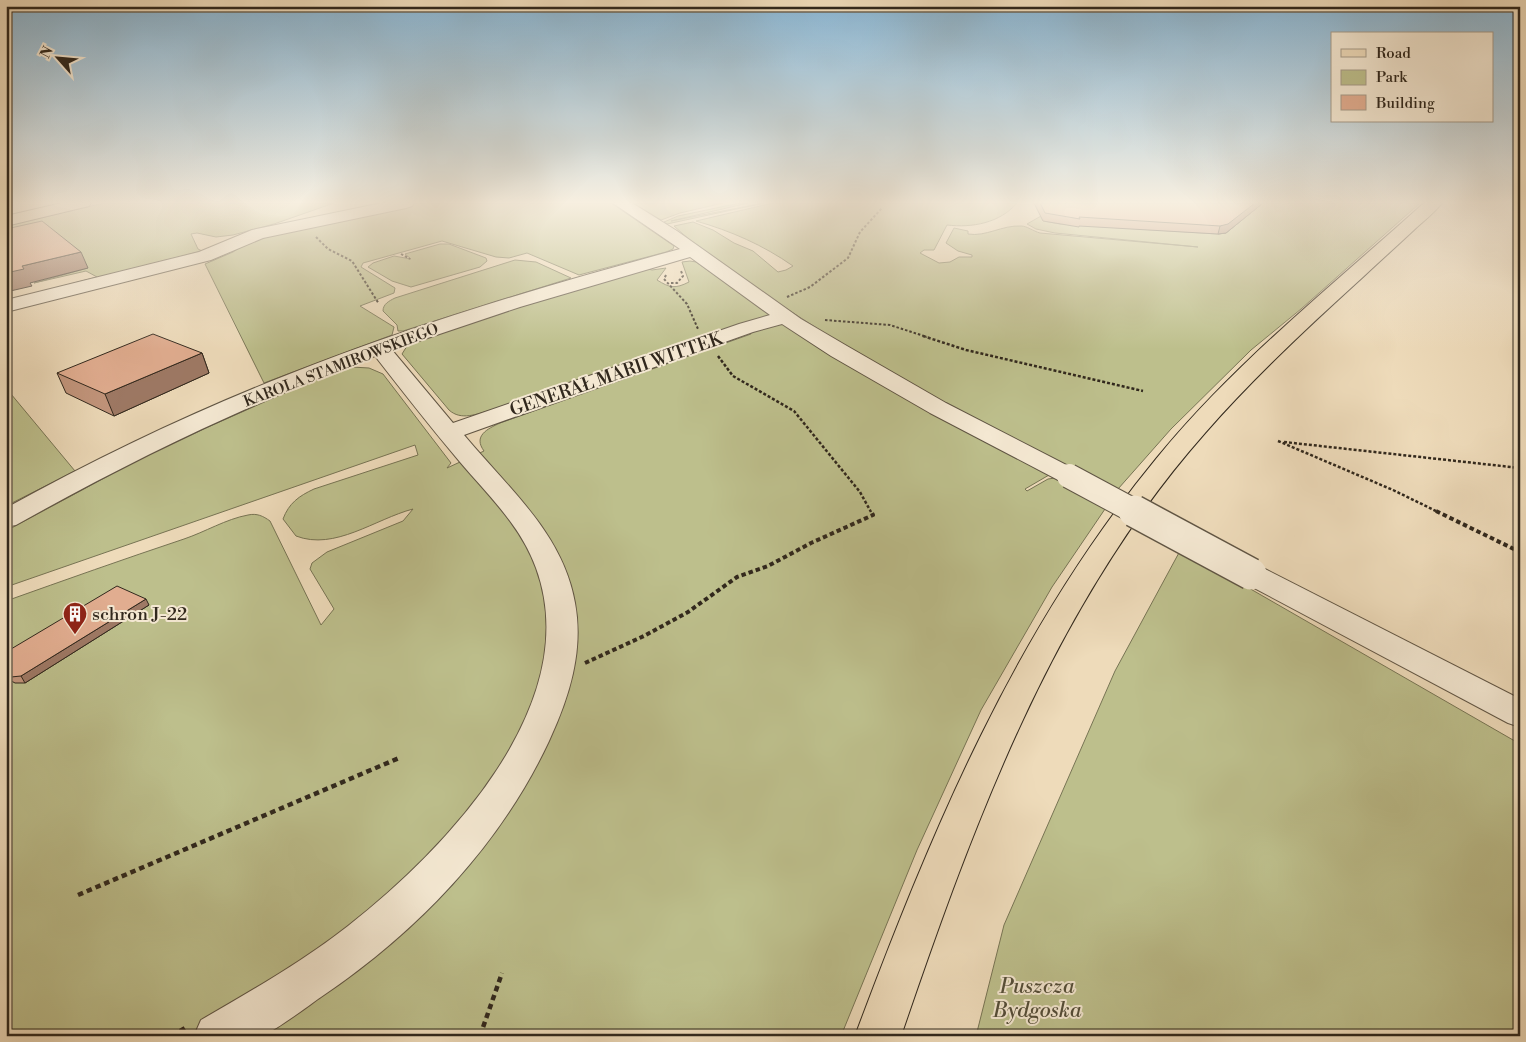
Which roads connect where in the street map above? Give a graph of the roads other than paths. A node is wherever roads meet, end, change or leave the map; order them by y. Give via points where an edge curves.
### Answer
1 (216, 252) edge
2 (681, 252) edge
3 (1381, 252) edge
4 (686, 259) junction
5 (6, 306) edge
6 (784, 317) junction
7 (380, 348) junction
8 (449, 432) junction
9 (6, 519) edge
10 (1520, 714) edge
11 (203, 1031) edge
12 (878, 1036) edge

1 - 5 street
2 - 4 street
3 - 12 main road via 1219,404 1165,464 1117,526 1047,636 968,796
4 - 6 street
4 - 7 street, KAROLA STAMIROWSKIEGO via 566,286
6 - 8 street, GENERAŁ MARII WITTEK via 711,349
6 - 10 street, bridge via 938,408
7 - 8 street
7 - 9 street, KAROLA STAMIROWSKIEGO via 308,374 181,430
8 - 11 street via 525,522 542,548 558,589 562,640 554,686 545,712 522,763 495,806 447,864 352,948 249,1018

